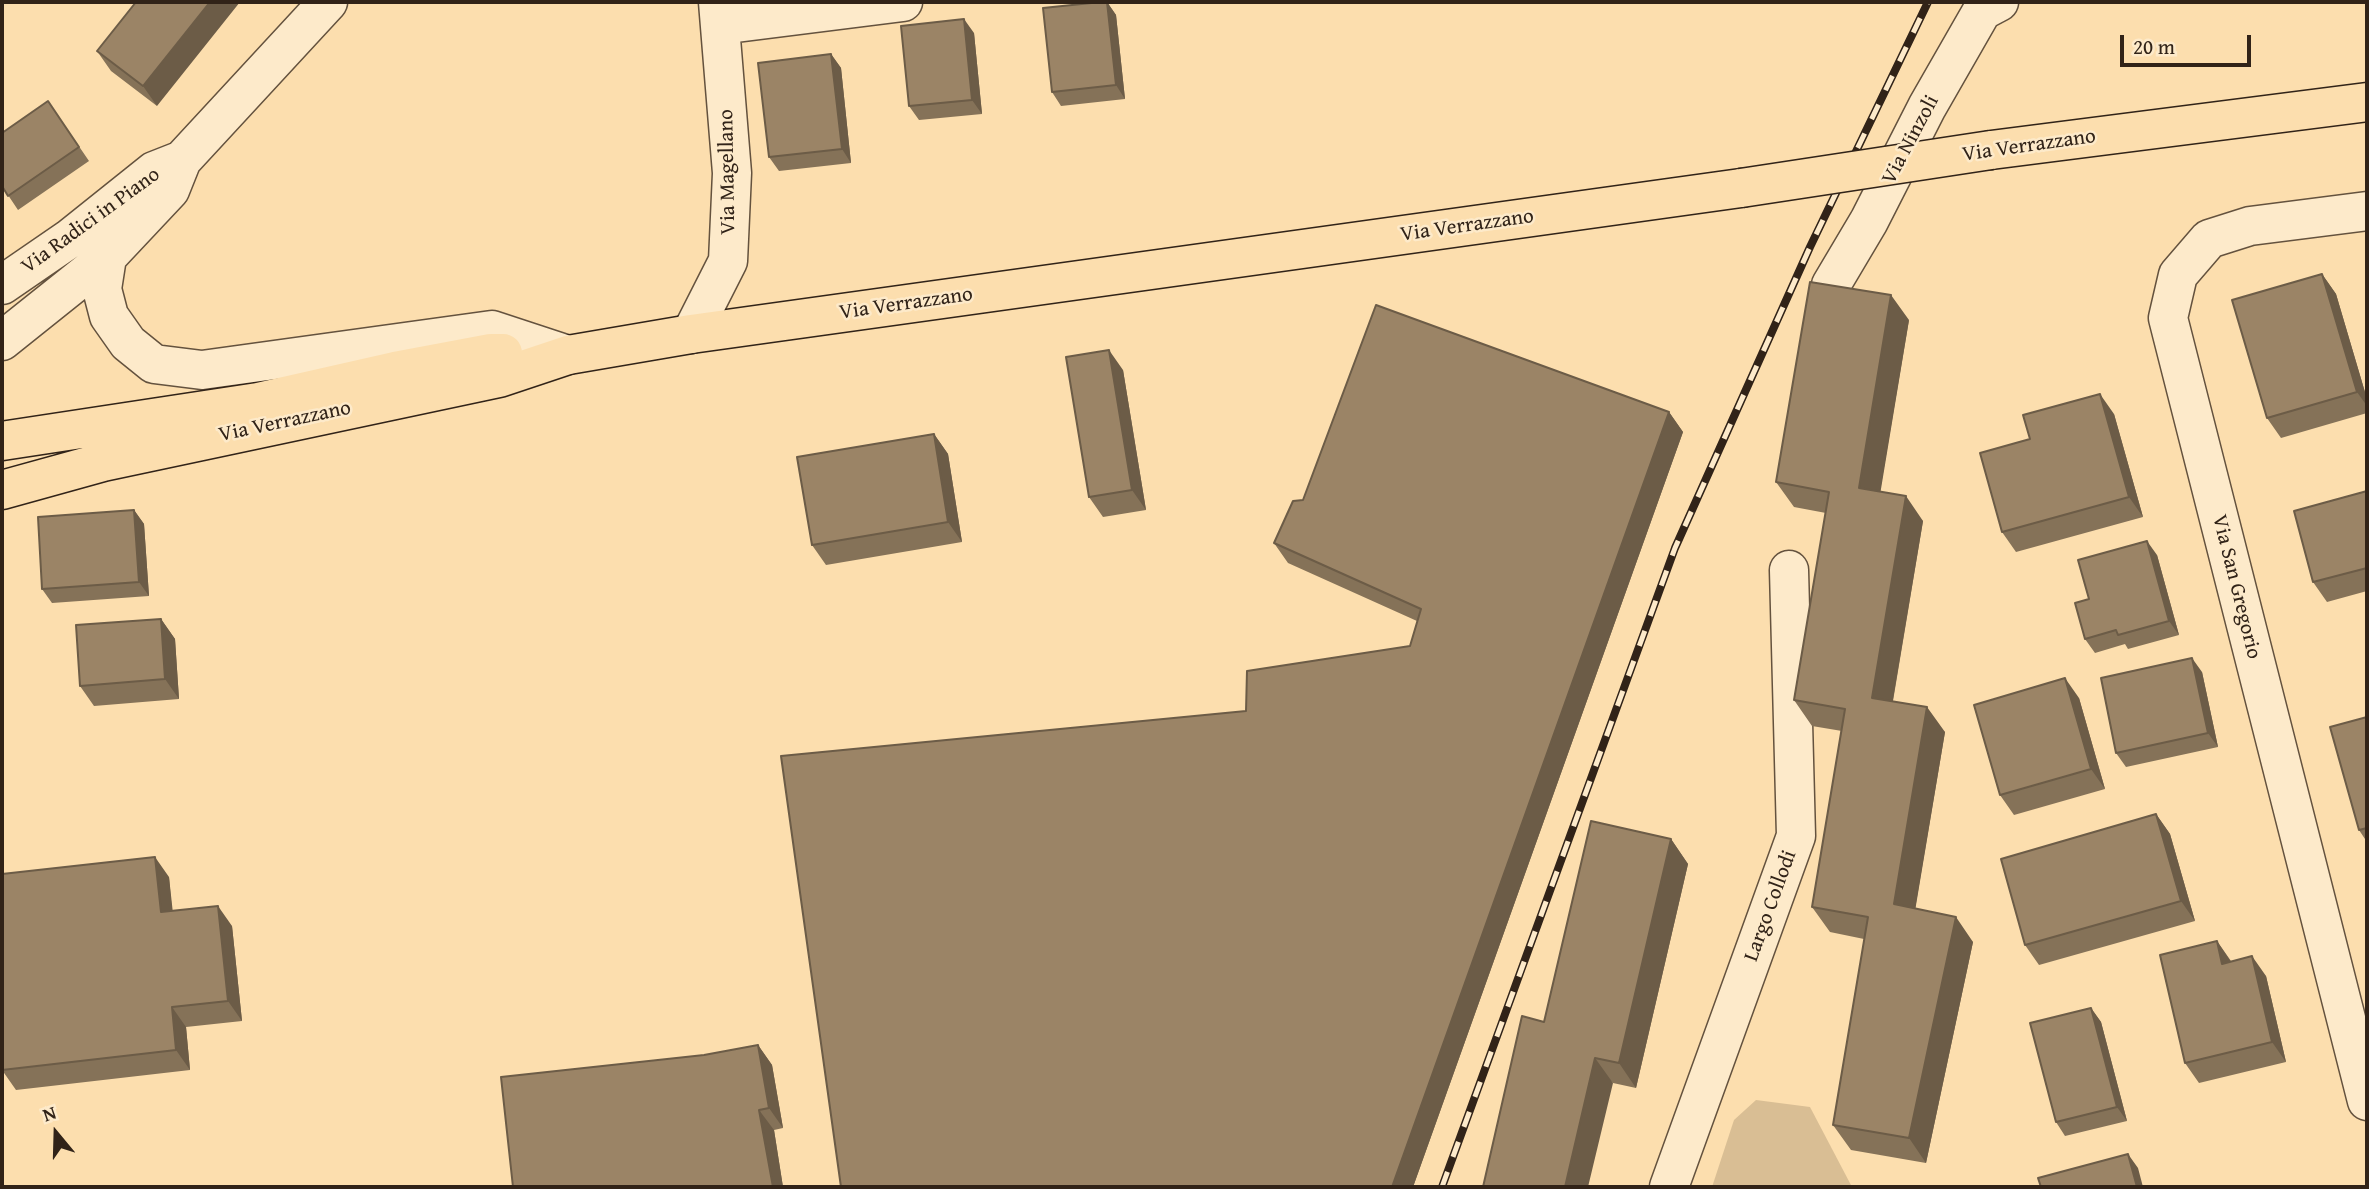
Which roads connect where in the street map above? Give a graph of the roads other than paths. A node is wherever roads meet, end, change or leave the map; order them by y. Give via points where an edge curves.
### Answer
1 (328, 2) edge
2 (904, 2) edge
3 (1999, 2) edge
4 (719, 13) edge
5 (2367, 102) edge
6 (181, 160) junction
7 (2367, 211) edge
8 (107, 257) junction
9 (2, 285) edge
10 (1831, 285) edge
11 (691, 334) junction
12 (2, 341) edge
13 (568, 355) junction
14 (2, 441) edge
15 (2, 490) edge
16 (1789, 570) dead end
17 (2367, 1101) edge
18 (1669, 1187) edge

1 - 6 street, Via Radici in Piano
2 - 4 street
3 - 10 street, Via Ninzoli via 1982,11
4 - 11 street, Via Magellano via 732,173 728,261
5 - 11 main road, Via Verrazzano, bridge via 1991,150
6 - 8 street, Via Radici in Piano via 170,190
6 - 9 street, Via Radici in Piano via 154,171
7 - 17 street, Via San Gregorio via 2250,226 2209,239 2178,275 2168,318
8 - 12 street, Via Radici in Piano
8 - 13 street, Via Verrazzano via 102,289 109,316 128,343 154,364 202,370 492,330
11 - 13 main road, Via Verrazzano
13 - 14 main road, Via Verrazzano via 491,353 258,402
13 - 15 main road, Via Verrazzano via 499,378 103,462
16 - 18 street, Largo Collodi via 1796,836

